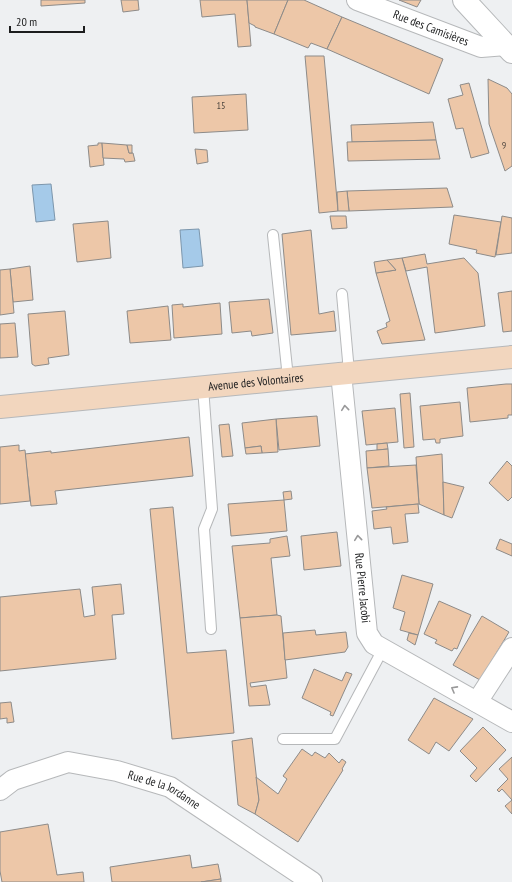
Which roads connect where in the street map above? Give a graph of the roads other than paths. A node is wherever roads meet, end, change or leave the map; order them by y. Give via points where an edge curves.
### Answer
1 (357, 0) edge
2 (464, 0) edge
3 (509, 49) edge
4 (273, 235) dead end
5 (342, 294) dead end
6 (512, 357) edge
7 (345, 373) junction
8 (288, 378) junction
9 (203, 387) junction
10 (0, 408) edge
11 (211, 629) dead end
12 (512, 648) edge
13 (383, 649) junction
14 (477, 702) junction
15 (512, 722) edge
16 (283, 739) dead end
17 (0, 790) edge
18 (312, 882) edge

1 - 3 street, Rue des Camisières via 481,47
2 - 3 street
4 - 8 lane
5 - 7 lane
6 - 7 main road, Avenue des Volontaires
7 - 8 main road, Avenue des Volontaires
13 -> 7 street, Rue Pierre Jacobi via 374,644 367,632
8 - 9 main road, Avenue des Volontaires
9 - 10 main road, Avenue des Volontaires
9 - 11 lane via 212,509 204,529
12 - 14 street
14 -> 13 street, Rue Pierre Jacobi
13 - 16 lane via 335,739
14 - 15 street, Rue Pierre Jacobi
17 - 18 street, Rue de la Jordanne via 13,780 68,762 117,771 170,787

